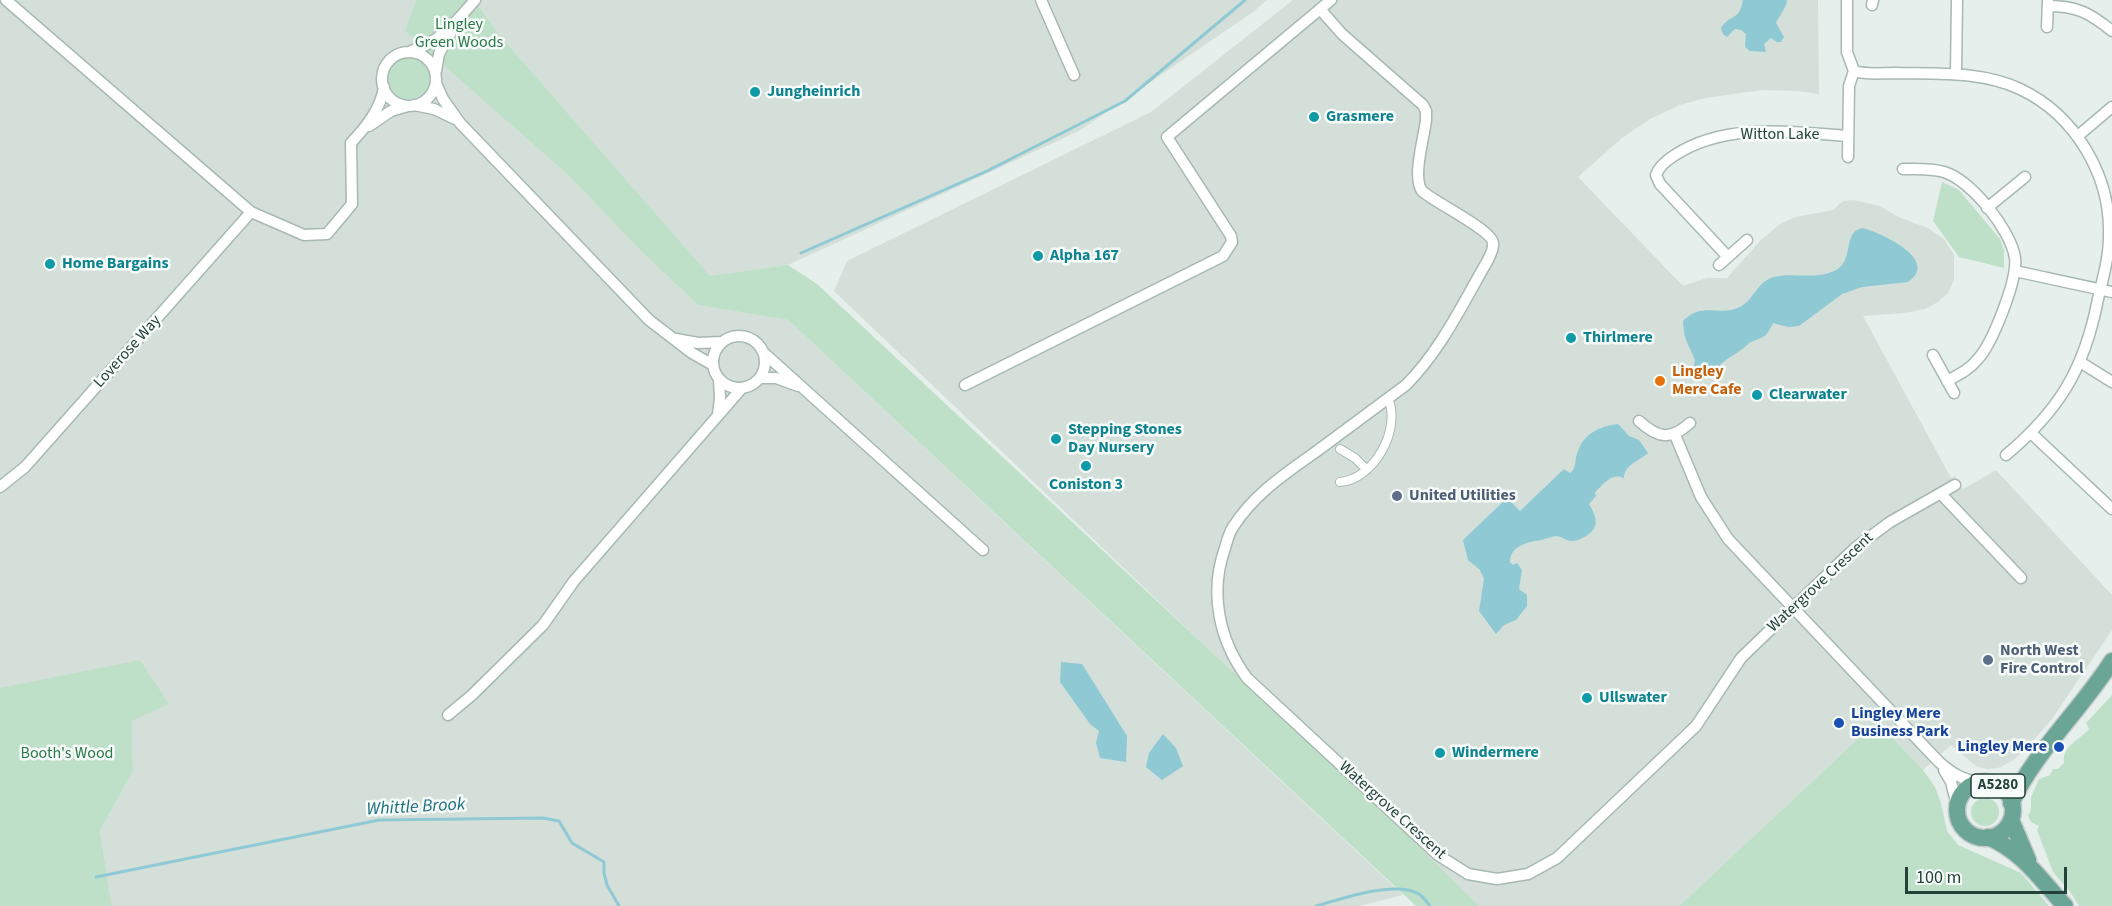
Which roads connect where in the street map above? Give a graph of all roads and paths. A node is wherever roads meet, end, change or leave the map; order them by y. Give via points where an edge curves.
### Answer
1 (6, 0) edge
2 (475, 0) edge
3 (1041, 0) edge
4 (1331, 0) edge
5 (1847, 0) edge
6 (1957, 0) edge
7 (2048, 3) edge
8 (1320, 9) junction
9 (456, 22) junction
10 (2047, 27) dead end
11 (2112, 31) edge
12 (410, 52) junction
13 (1854, 71) junction
14 (1956, 74) junction
15 (1074, 75) dead end
16 (436, 78) junction
17 (384, 87) junction
18 (411, 105) junction
19 (2112, 107) edge
20 (460, 123) junction
21 (362, 131) junction
22 (2079, 135) junction
23 (1848, 136) junction
24 (1848, 158) dead end
25 (1903, 169) dead end
26 (2025, 177) dead end
27 (2109, 201) edge
28 (1987, 208) junction
29 (251, 212) junction
30 (1747, 240) dead end
31 (1728, 257) junction
32 (1719, 265) dead end
33 (2015, 271) junction
34 (2100, 290) junction
35 (2112, 292) edge
36 (676, 339) junction
37 (722, 342) junction
38 (764, 353) junction
39 (1933, 355) dead end
40 (2080, 362) junction
41 (713, 365) junction
42 (760, 378) junction
43 (719, 379) junction
44 (1947, 381) junction
45 (2112, 382) edge
46 (964, 385) dead end
47 (742, 388) junction
48 (804, 388) junction
49 (1954, 393) dead end
50 (1388, 398) junction
51 (718, 417) junction
52 (1639, 421) dead end
53 (1690, 423) dead end
54 (2031, 433) junction
55 (1675, 435) junction
56 (1340, 449) dead end
57 (2006, 455) dead end
58 (1366, 469) junction
59 (1340, 482) dead end
60 (1955, 485) dead end
61 (0, 487) edge
62 (1941, 494) junction
63 (2112, 509) edge
64 (982, 550) dead end
65 (2021, 578) dead end
66 (1792, 609) junction
67 (2112, 661) edge
68 (448, 715) dead end
69 (2036, 760) junction
70 (1939, 762) junction
71 (1987, 783) junction
72 (1957, 805) junction
73 (2011, 811) junction
74 (1988, 837) junction
75 (2036, 873) junction
76 (2065, 906) edge

1 - 29 street
2 - 9 street
3 - 15 street
4 - 8 street
5 - 13 street via 1846,52
6 - 14 street
7 - 10 street
7 - 11 street via 2084,11
8 - 46 street via 1167,137 1231,236 1232,242 1223,256
8 - 50 street, Watergrove Crescent via 1342,34 1423,105 1426,120 1417,177 1419,187 1493,241 1492,251 1436,350 1413,378
9 - 12 street via 428,45
9 - 16 street via 439,54
12 - 16 street via 427,58
12 - 17 street via 402,52 389,61 382,75
13 - 14 street
13 - 23 street via 1849,86
14 - 22 street via 2000,81 2031,94
16 - 18 street via 428,98
16 - 20 street via 443,99
17 - 18 street via 393,100
17 - 21 street via 380,102
18 - 20 street via 434,109
18 - 21 street via 391,111
19 - 22 street
20 - 36 street via 649,320
21 - 29 street via 351,143 352,204 327,234 304,235
22 - 27 street
23 - 24 street
23 - 31 street, Witton Lake via 1770,131 1726,136 1681,151 1660,167 1656,175 1660,184
25 - 28 street via 1935,170 1956,176
26 - 28 street
27 - 34 street via 2109,236
28 - 33 street via 2011,245
29 - 61 street, Loverose Way via 25,467
30 - 31 street
31 - 32 street
33 - 34 street
33 - 44 street via 1983,354 1967,370
34 - 35 street
34 - 40 street
36 - 37 street
36 - 41 street
37 - 38 street via 746,337
37 - 41 street
38 - 42 street via 766,362
38 - 48 street
39 - 44 street
40 - 45 street
40 - 54 street via 2055,405
41 - 43 street
42 - 47 street
42 - 48 street via 776,378
43 - 47 street
43 - 51 street
44 - 49 street
47 - 51 street
48 - 64 street
50 - 58 street via 1392,410 1388,440 1380,456
50 - 66 street, Watergrove Crescent via 1259,494 1232,528 1218,572 1217,605 1231,653 1257,688 1438,855 1468,874 1497,879 1518,877 1557,858 1696,726 1741,657
51 - 68 street via 574,581 543,625
52 - 55 street via 1655,433
53 - 55 street
54 - 57 street
54 - 63 street
55 - 66 street via 1701,497 1728,539
56 - 58 street
58 - 59 street via 1352,482
60 - 62 street, Watergrove Crescent
62 - 65 street
62 - 66 street, Watergrove Crescent via 1871,535
66 - 70 street
67 - 69 main road, A5280
69 - 71 main road, A5280 via 2017,775
69 - 73 main road, A5280
70 - 71 street via 1959,777
70 - 72 street via 1951,782
71 - 72 main road, A5280 via 1966,790
71 - 73 main road, A5280 via 2008,795
72 - 74 main road, A5280 via 1964,829
73 - 74 main road, A5280 via 2002,832
73 - 75 main road, A5280
74 - 75 main road, A5280 via 2013,850
75 - 76 main road, A5280

